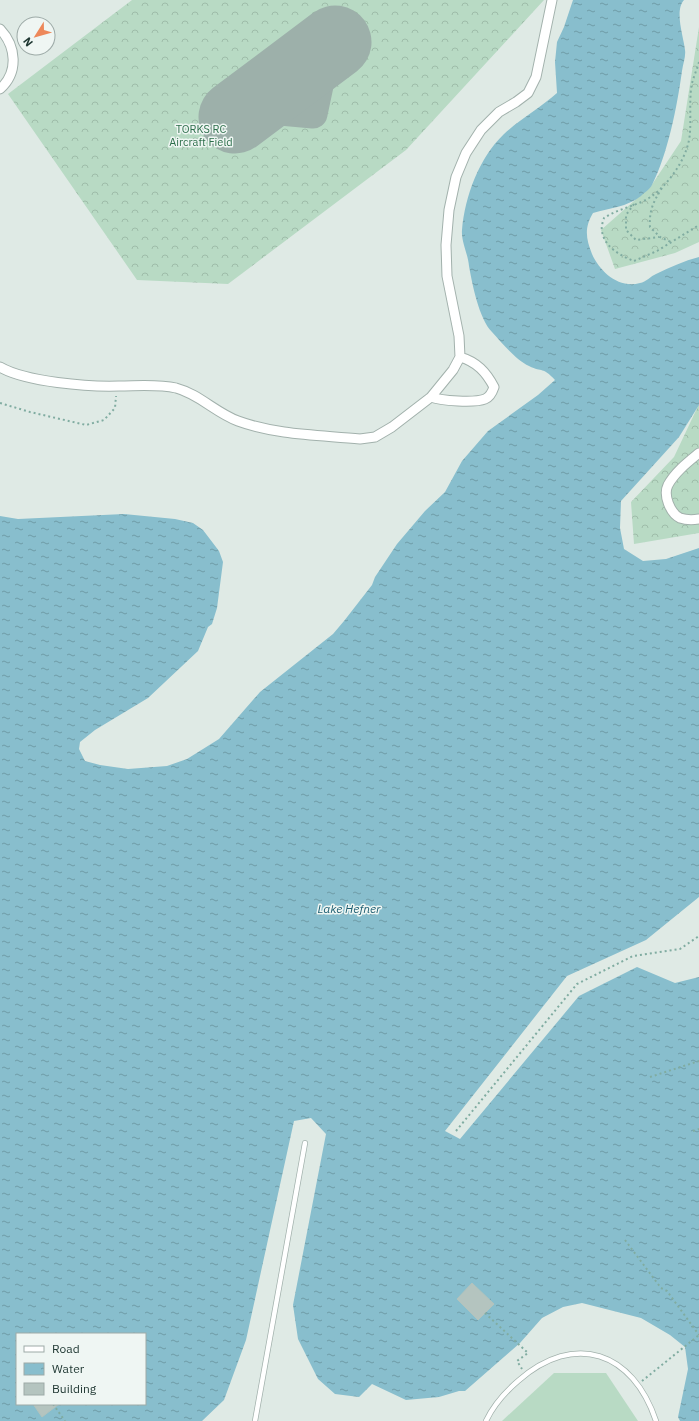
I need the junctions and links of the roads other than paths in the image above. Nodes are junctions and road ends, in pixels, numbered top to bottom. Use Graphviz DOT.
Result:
graph roads {
  1 [pos="552,0"];
  2 [pos="0,29"];
  3 [pos="0,89"];
  4 [pos="460,357"];
  5 [pos="0,368"];
  6 [pos="431,397"];
  7 [pos="699,453"];
  8 [pos="699,520"];
  9 [pos="305,1143"];
  10 [pos="255,1421"];
  11 [pos="486,1421"];
  12 [pos="656,1421"];
  1 -- 4 [label="street"];
  2 -- 3 [label="street"];
  4 -- 6 [label="street"];
  4 -- 6 [label="street"];
  5 -- 6 [label="street"];
  7 -- 8 [label="street"];
  9 -- 10 [label="lane"];
  11 -- 12 [label="lane"];
}
